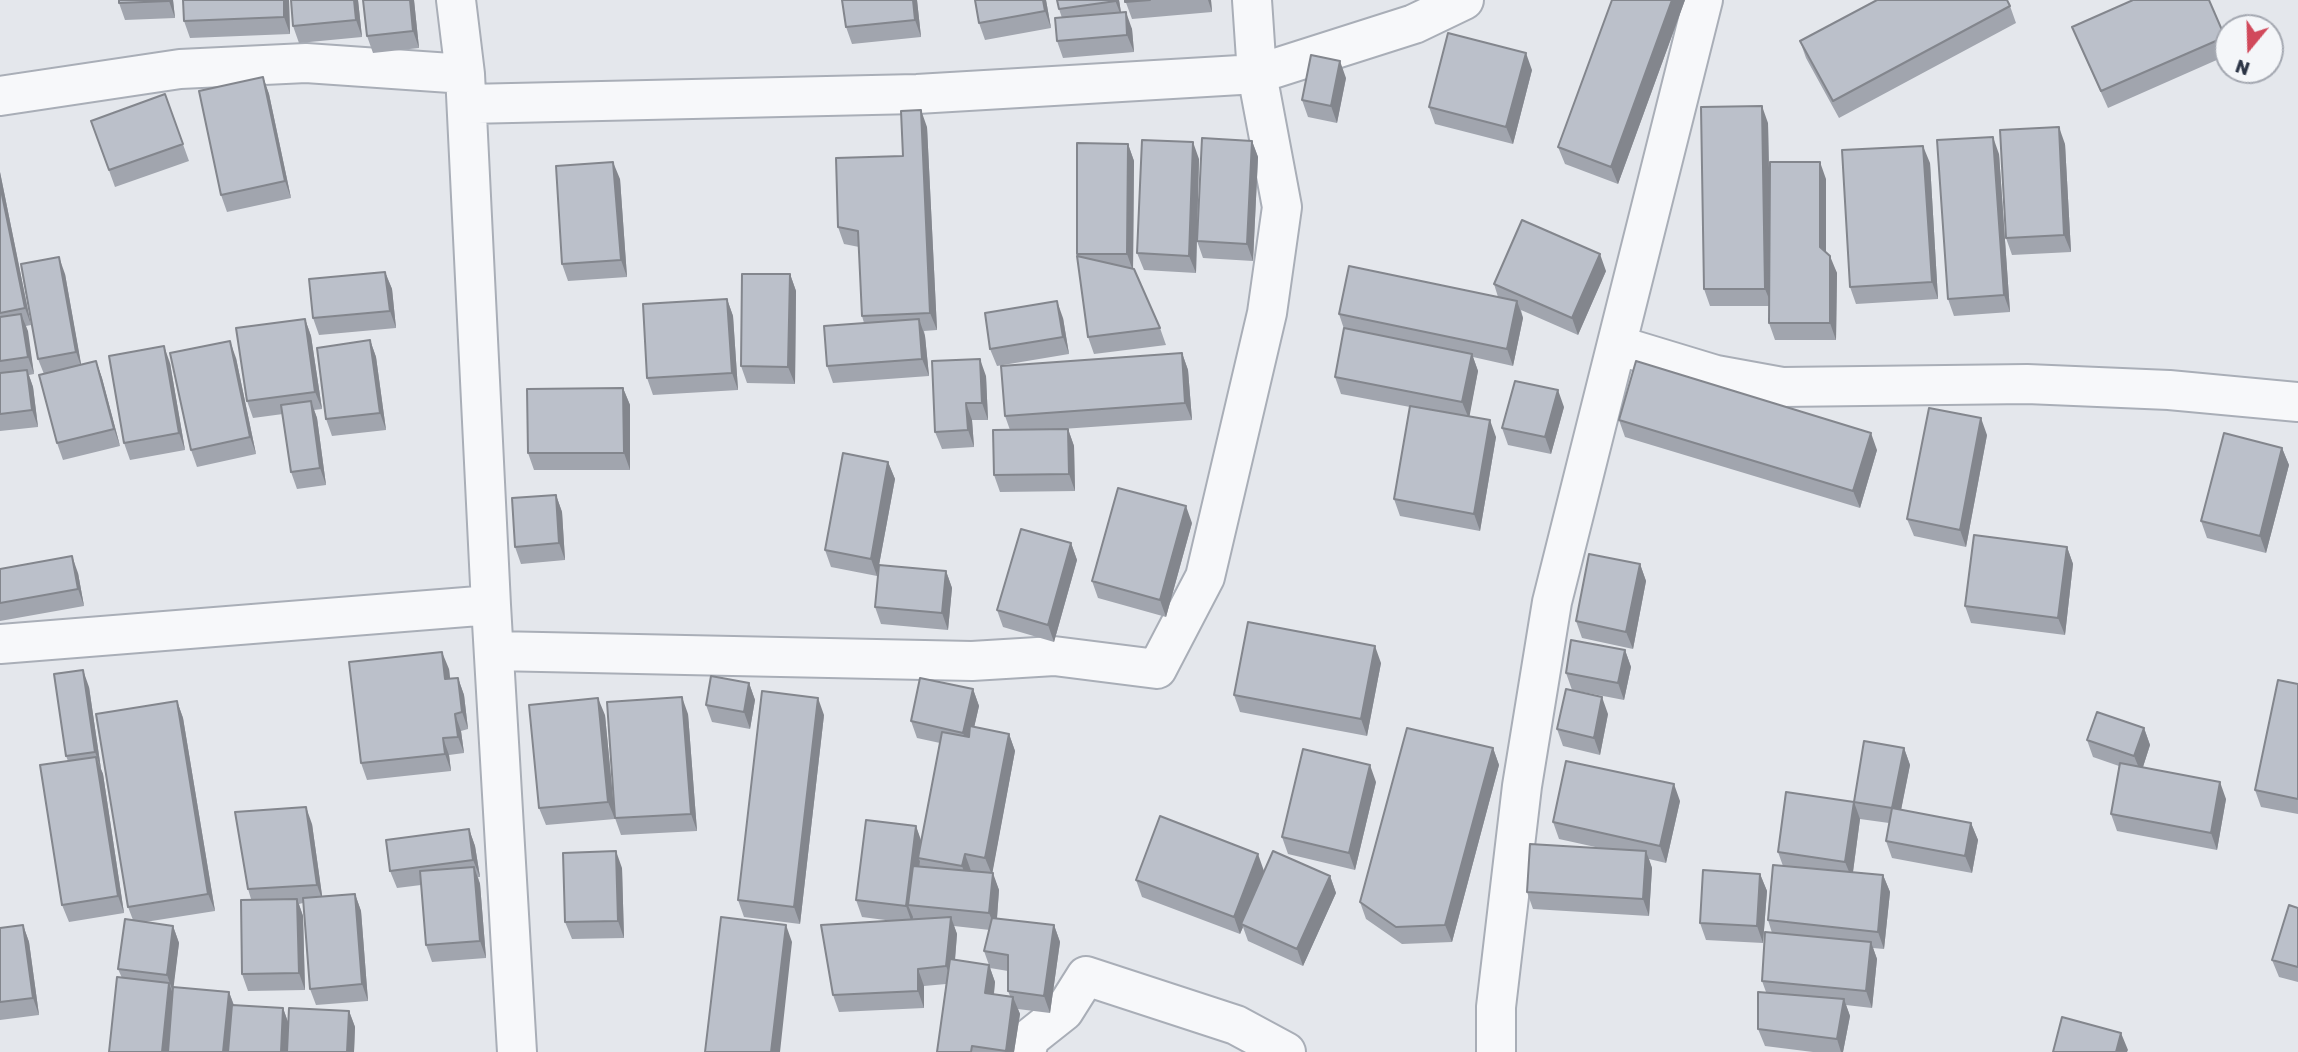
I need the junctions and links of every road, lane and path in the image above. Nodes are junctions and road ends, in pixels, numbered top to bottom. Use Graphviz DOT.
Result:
graph roads {
  1 [pos="456,0"];
  2 [pos="1252,0"];
  3 [pos="1464,0"];
  4 [pos="1703,0"];
  5 [pos="1257,74"];
  6 [pos="466,89"];
  7 [pos="0,96"];
  8 [pos="1616,345"];
  9 [pos="2298,402"];
  10 [pos="491,605"];
  11 [pos="0,645"];
  12 [pos="494,651"];
  13 [pos="517,1052"];
  14 [pos="1026,1052"];
  15 [pos="1286,1052"];
  16 [pos="1496,1052"];
  1 -- 6 [label="street"];
  2 -- 5 [label="street"];
  3 -- 5 [label="street"];
  4 -- 8 [label="street"];
  5 -- 6 [label="street"];
  5 -- 12 [label="street"];
  6 -- 7 [label="street"];
  6 -- 10 [label="street"];
  8 -- 9 [label="street"];
  8 -- 16 [label="street"];
  10 -- 11 [label="street"];
  10 -- 12 [label="street"];
  12 -- 13 [label="street"];
  14 -- 15 [label="street"];
}
